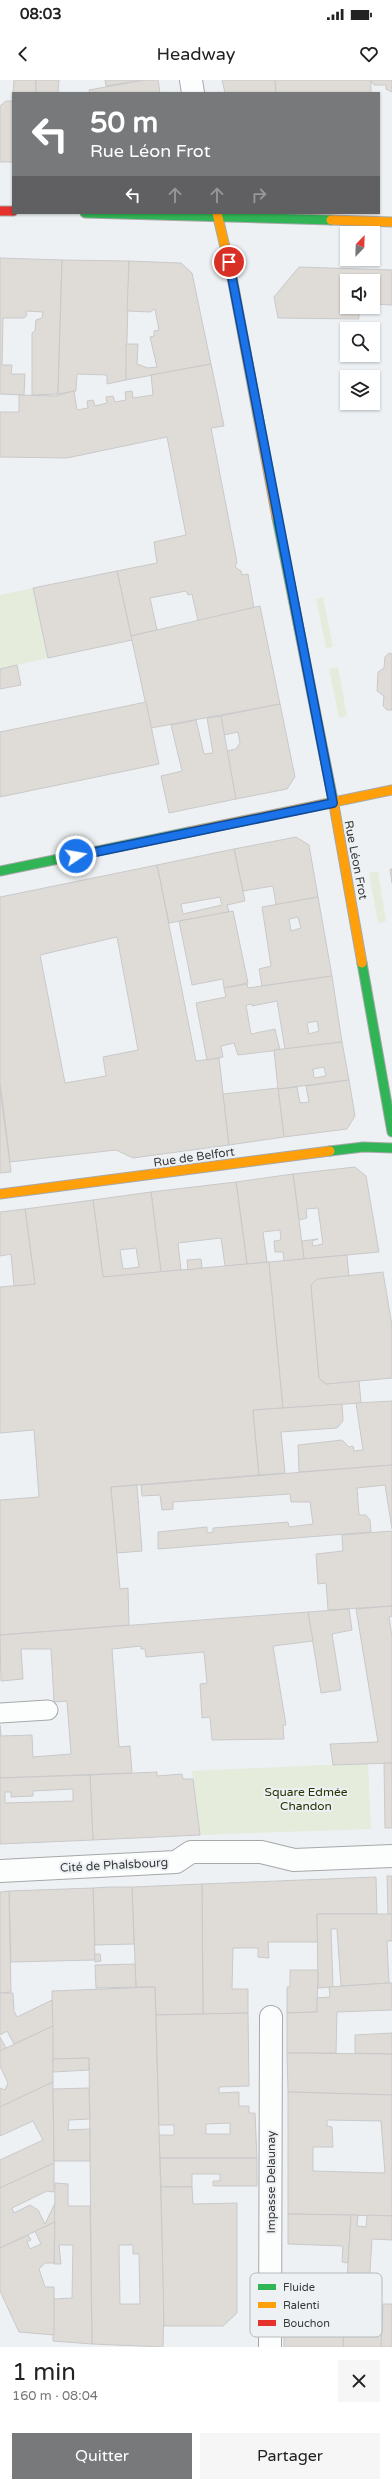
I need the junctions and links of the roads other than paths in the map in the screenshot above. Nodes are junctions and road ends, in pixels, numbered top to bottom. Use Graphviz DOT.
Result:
graph roads {
  1 [pos="191,80"];
  2 [pos="194,92"];
  3 [pos="0,211"];
  4 [pos="12,211"];
  5 [pos="151,214"];
  6 [pos="217,215"];
  7 [pos="392,222"];
  8 [pos="392,790"];
  9 [pos="333,803"];
  10 [pos="0,871"];
  11 [pos="392,1132"];
  12 [pos="392,1148"];
  13 [pos="0,1194"];
  14 [pos="48,1710"];
  15 [pos="0,1713"];
  16 [pos="392,1856"];
  17 [pos="0,1871"];
  18 [pos="271,2017"];
  19 [pos="270,2273"];
  20 [pos="270,2337"];
  21 [pos="270,2347"];
  1 -- 2 [label="street"];
  3 -- 4 [label="street"];
  5 -- 6 [label="street"];
  6 -- 7 [label="street"];
  6 -- 9 [label="street, Rue Léon Frot"];
  8 -- 9 [label="street"];
  9 -- 10 [label="street"];
  9 -- 11 [label="street, Rue Léon Frot"];
  12 -- 13 [label="street, Rue de Belfort"];
  14 -- 15 [label="lane"];
  16 -- 17 [label="street, Cité de Phalsbourg"];
  18 -- 19 [label="street, Impasse Delaunay"];
  20 -- 21 [label="street, Impasse Delaunay"];
}
